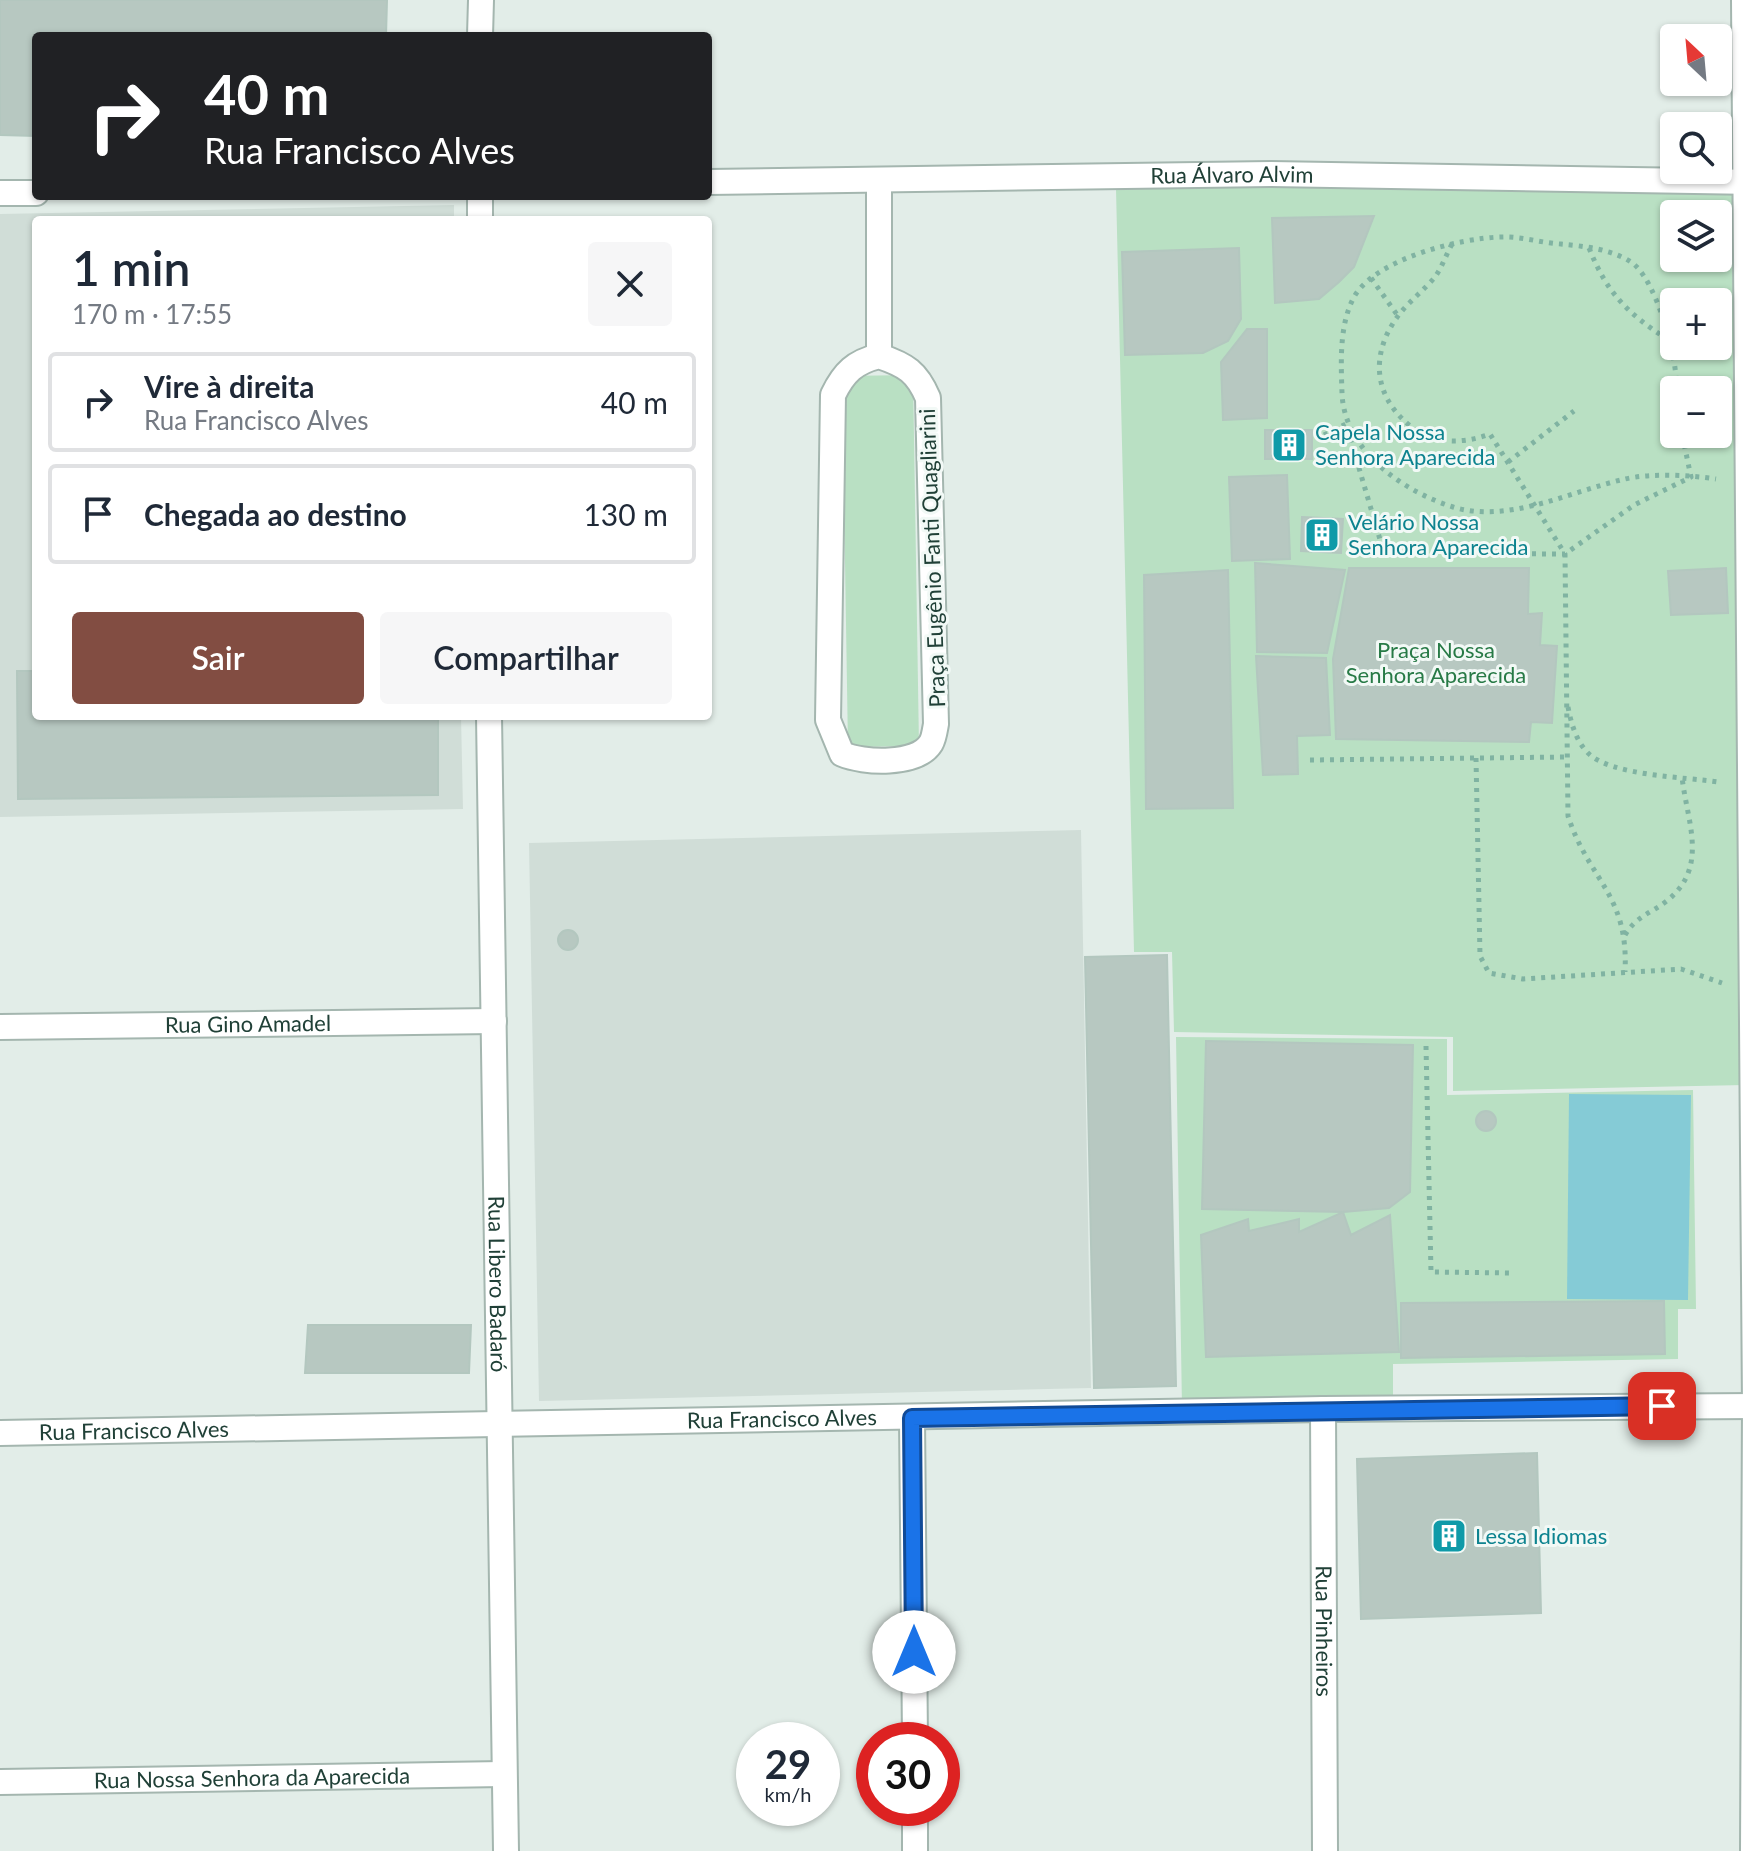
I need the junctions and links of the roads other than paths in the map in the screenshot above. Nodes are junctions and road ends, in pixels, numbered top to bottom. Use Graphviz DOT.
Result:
graph roads {
  1 [pos="481,0"];
  2 [pos="1744,0"];
  3 [pos="480,32"];
  4 [pos="712,182"];
  5 [pos="879,182"];
  6 [pos="1750,182"];
  7 [pos="0,193"];
  8 [pos="32,193"];
  9 [pos="879,356"];
  10 [pos="489,720"];
  11 [pos="494,1021"];
  12 [pos="0,1027"];
  13 [pos="1756,1406"];
  14 [pos="1323,1409"];
  15 [pos="912,1418"];
  16 [pos="499,1426"];
  17 [pos="0,1433"];
  18 [pos="915,1722"];
  19 [pos="503,1774"];
  20 [pos="0,1782"];
  21 [pos="915,1826"];
  22 [pos="506,1851"];
  23 [pos="915,1851"];
  24 [pos="1325,1851"];
  25 [pos="1753,1851"];
  1 -- 3 [label="street"];
  2 -- 6 [label="street"];
  4 -- 5 [label="street, Rua Álvaro Alvim"];
  5 -- 6 [label="street, Rua Álvaro Alvim"];
  5 -- 9 [label="street"];
  6 -- 13 [label="street"];
  7 -- 8 [label="street"];
  9 -- 9 [label="street, Praça Eugênio Fanti Quagliarini"];
  10 -- 11 [label="street, Rua Libero Badaró"];
  11 -- 12 [label="street, Rua Gino Amadel"];
  11 -- 16 [label="street, Rua Libero Badaró"];
  13 -- 14 [label="street, Rua Francisco Alves"];
  13 -- 25 [label="street"];
  14 -- 15 [label="street, Rua Francisco Alves"];
  14 -- 24 [label="street, Rua Pinheiros"];
  15 -- 16 [label="street, Rua Francisco Alves"];
  15 -- 18 [label="street"];
  16 -- 17 [label="street, Rua Francisco Alves"];
  16 -- 19 [label="street, Rua Libero Badaró"];
  19 -- 20 [label="street, Rua Nossa Senhora da Aparecida"];
  19 -- 22 [label="street, Rua Libero Badaró"];
  21 -- 23 [label="street"];
}
